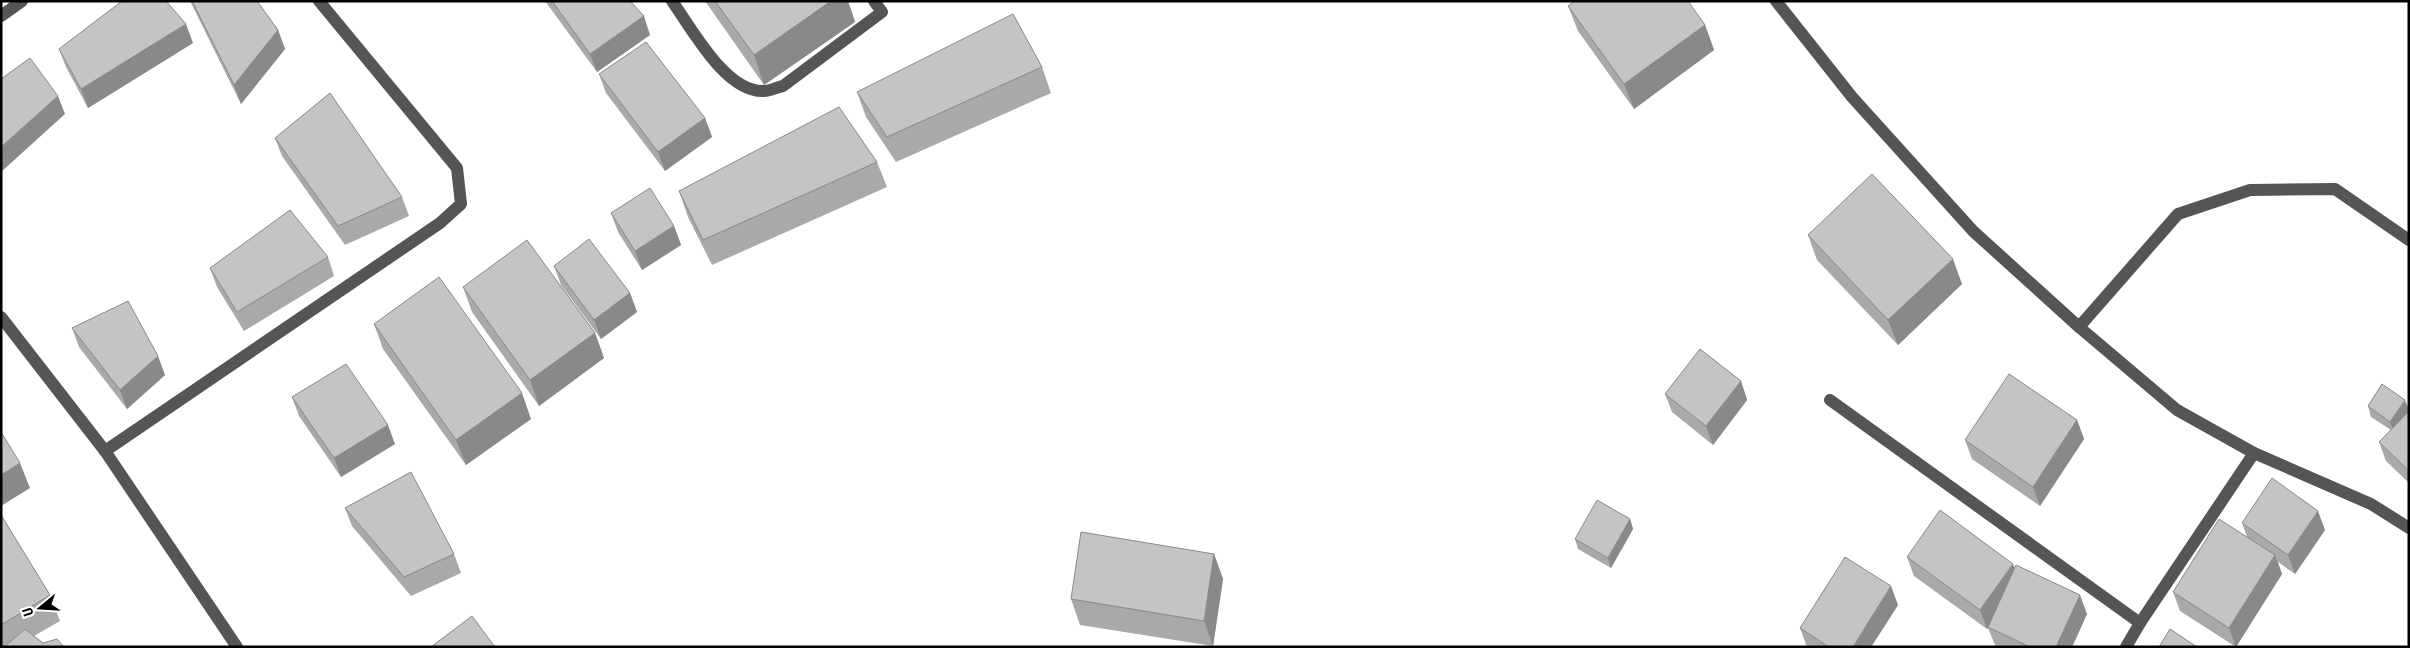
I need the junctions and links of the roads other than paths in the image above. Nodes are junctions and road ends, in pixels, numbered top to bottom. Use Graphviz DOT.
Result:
graph roads {
  1 [pos="22,1"];
  2 [pos="319,1"];
  3 [pos="672,1"];
  4 [pos="874,1"];
  5 [pos="1776,1"];
  6 [pos="1,16"];
  7 [pos="2409,240"];
  8 [pos="1,317"];
  9 [pos="2079,327"];
  10 [pos="1830,400"];
  11 [pos="105,451"];
  12 [pos="2254,453"];
  13 [pos="2409,528"];
  14 [pos="2140,623"];
  15 [pos="237,647"];
  16 [pos="2126,647"];
  1 -- 6 [label="street"];
  2 -- 11 [label="street"];
  3 -- 4 [label="street"];
  5 -- 9 [label="street"];
  7 -- 9 [label="street"];
  8 -- 11 [label="street"];
  9 -- 12 [label="street"];
  10 -- 14 [label="street"];
  11 -- 15 [label="street"];
  12 -- 13 [label="street"];
  12 -- 14 [label="street"];
  14 -- 16 [label="street"];
}
